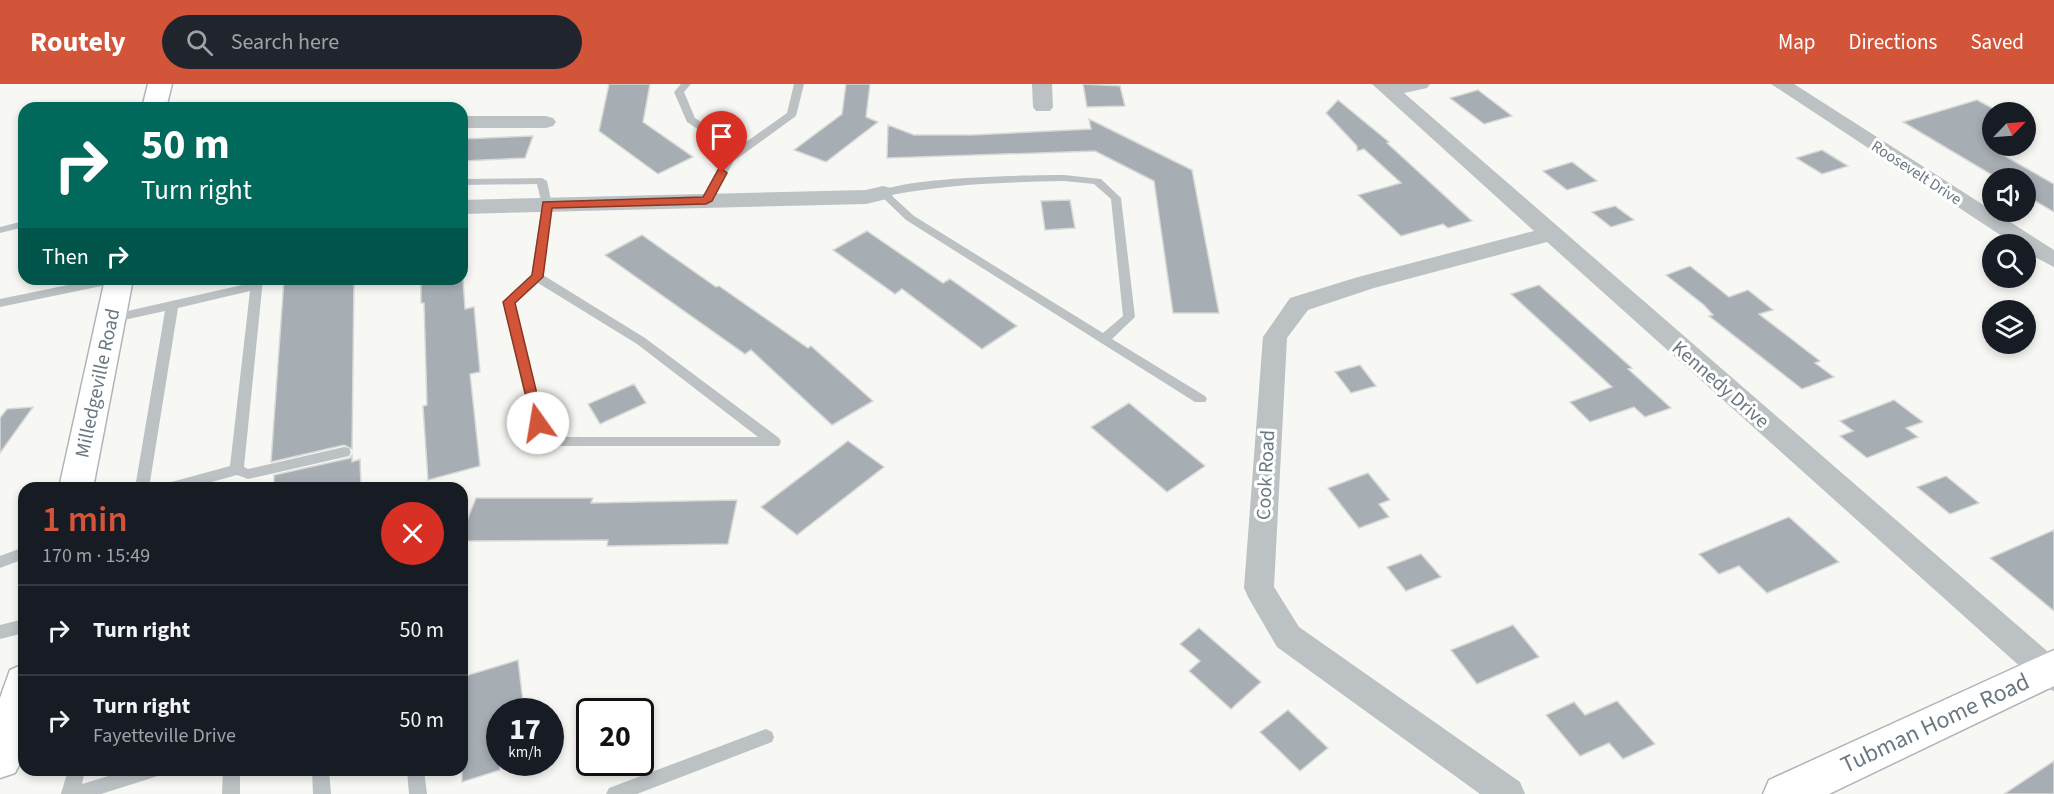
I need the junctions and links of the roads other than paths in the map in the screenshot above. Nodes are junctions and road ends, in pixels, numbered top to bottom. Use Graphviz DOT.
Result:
graph roads {
  1 [pos="160,84"];
  2 [pos="686,84"];
  3 [pos="799,84"];
  4 [pos="1042,84"];
  5 [pos="1420,84"];
  6 [pos="1780,84"];
  7 [pos="1386,87"];
  8 [pos="156,102"];
  9 [pos="1043,107"];
  10 [pos="468,122"];
  11 [pos="546,122"];
  12 [pos="739,152"];
  13 [pos="468,182"];
  14 [pos="883,194"];
  15 [pos="706,201"];
  16 [pos="547,205"];
  17 [pos="468,207"];
  18 [pos="18,226"];
  19 [pos="0,230"];
  20 [pos="1551,234"];
  21 [pos="2054,260"];
  22 [pos="537,277"];
  23 [pos="88,285"];
  24 [pos="117,285"];
  25 [pos="249,285"];
  26 [pos="257,285"];
  27 [pos="0,303"];
  28 [pos="172,305"];
  29 [pos="110,319"];
  30 [pos="1104,339"];
  31 [pos="1200,399"];
  32 [pos="344,452"];
  33 [pos="237,470"];
  34 [pos="77,482"];
  35 [pos="143,482"];
  36 [pos="191,482"];
  37 [pos="18,555"];
  38 [pos="0,562"];
  39 [pos="18,628"];
  40 [pos="0,632"];
  41 [pos="2052,671"];
  42 [pos="18,713"];
  43 [pos="766,737"];
  44 [pos="11,749"];
  45 [pos="75,776"];
  46 [pos="133,776"];
  47 [pos="232,776"];
  48 [pos="321,776"];
  49 [pos="416,776"];
  50 [pos="70,794"];
  51 [pos="75,794"];
  52 [pos="231,794"];
  53 [pos="322,794"];
  54 [pos="418,794"];
  55 [pos="615,794"];
  56 [pos="1508,794"];
  57 [pos="1784,794"];
  1 -- 8 [label="street"];
  2 -- 12 [label="lane"];
  3 -- 12 [label="lane"];
  4 -- 9 [label="street"];
  5 -- 7 [label="street"];
  6 -- 21 [label="street, Roosevelt Drive"];
  7 -- 20 [label="street, Kennedy Drive"];
  10 -- 11 [label="street"];
  12 -- 15 [label="lane"];
  13 -- 16 [label="lane"];
  14 -- 15 [label="street"];
  14 -- 30 [label="lane"];
  14 -- 30 [label="lane"];
  15 -- 16 [label="street"];
  16 -- 17 [label="street"];
  16 -- 22 [label="lane"];
  18 -- 19 [label="lane"];
  20 -- 41 [label="street, Kennedy Drive"];
  20 -- 56 [label="street, Cook Road"];
  22 -- 22 [label="lane"];
  23 -- 27 [label="lane"];
  24 -- 29 [label="street, Milledgeville Road"];
  25 -- 28 [label="lane"];
  26 -- 33 [label="lane"];
  28 -- 29 [label="lane"];
  28 -- 35 [label="lane"];
  29 -- 34 [label="street, Milledgeville Road"];
  30 -- 31 [label="lane"];
  32 -- 33 [label="lane"];
  33 -- 36 [label="lane"];
  37 -- 38 [label="lane"];
  39 -- 40 [label="lane"];
  41 -- 57 [label="street, Tubman Home Road"];
  42 -- 44 [label="street"];
  43 -- 55 [label="lane"];
  45 -- 50 [label="lane"];
  46 -- 51 [label="lane"];
  47 -- 52 [label="lane"];
  48 -- 53 [label="lane"];
  49 -- 54 [label="lane"];
}
